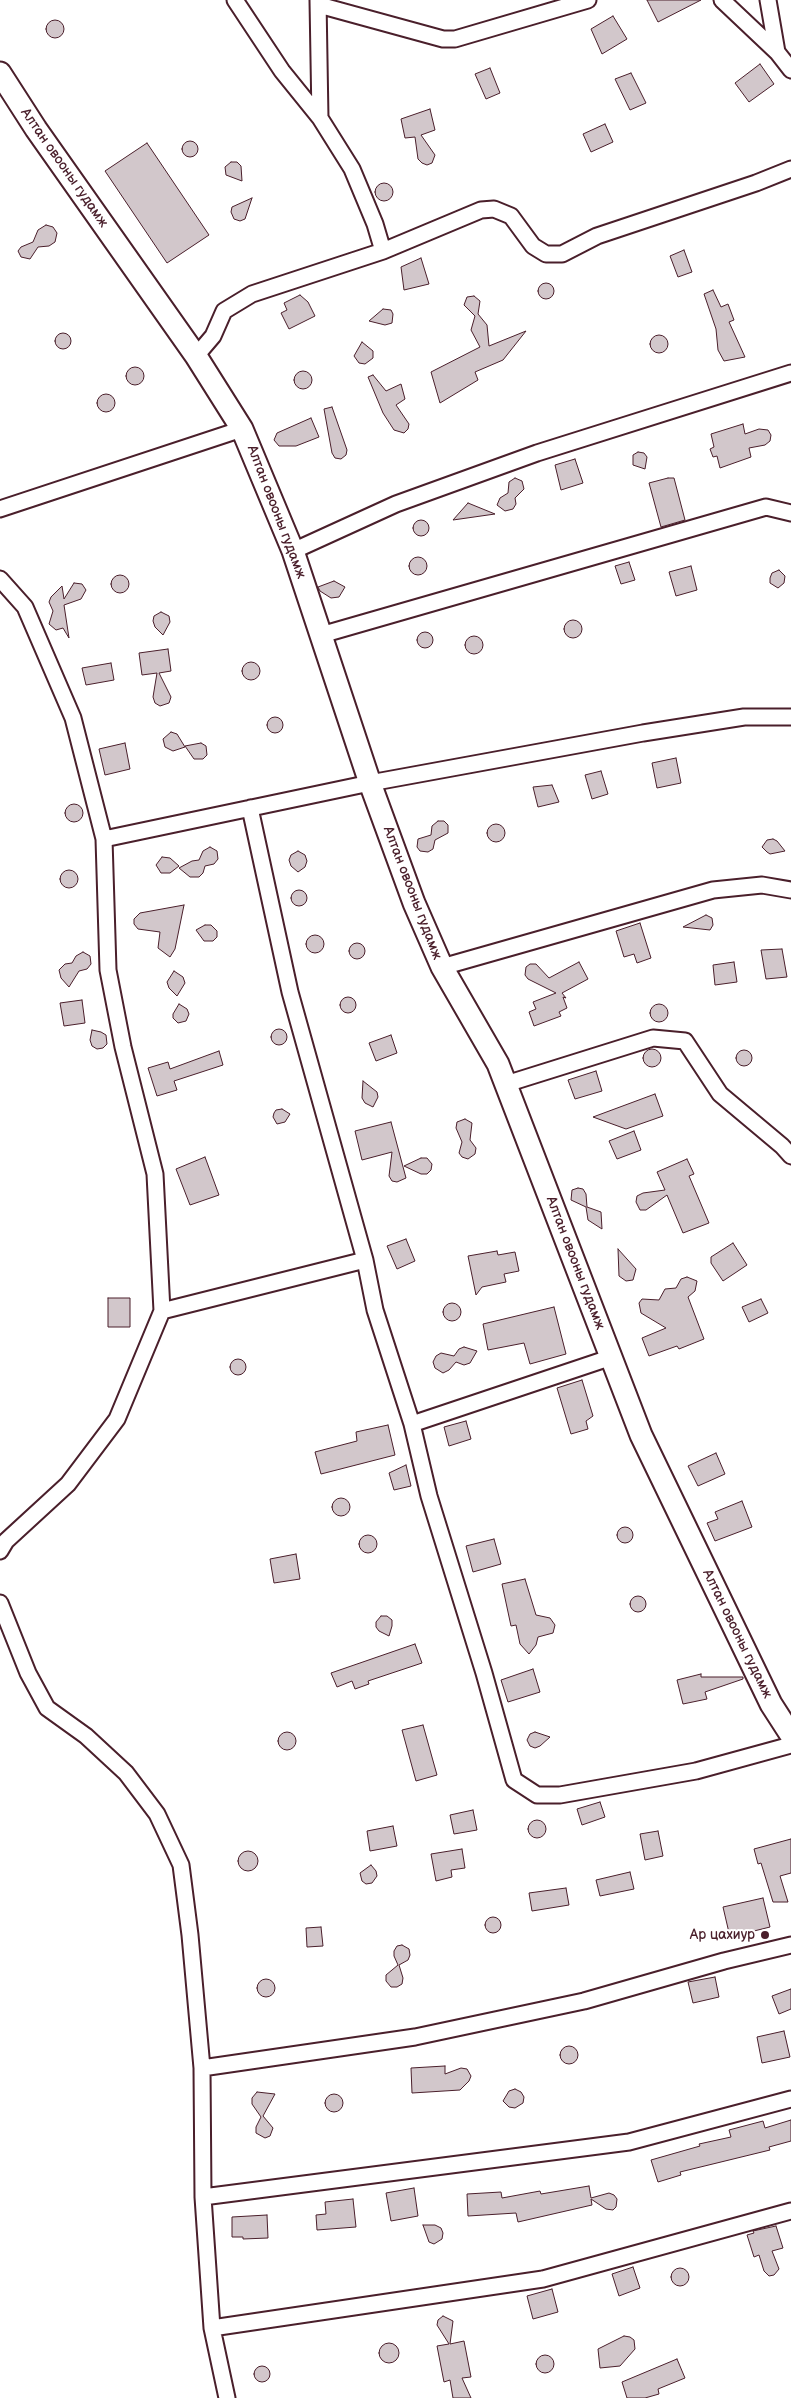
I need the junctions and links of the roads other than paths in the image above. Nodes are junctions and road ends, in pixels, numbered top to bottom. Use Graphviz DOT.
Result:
graph roads {
  1 [pos="235,0"];
  2 [pos="588,0"];
  3 [pos="722,0"];
  4 [pos="768,0"];
  5 [pos="318,2"];
  6 [pos="777,52"];
  7 [pos="791,70"];
  8 [pos="0,73"];
  9 [pos="320,118"];
  10 [pos="791,169"];
  11 [pos="382,251"];
  12 [pos="196,356"];
  13 [pos="791,373"];
  14 [pos="242,428"];
  15 [pos="0,509"];
  16 [pos="791,513"];
  17 [pos="293,551"];
  18 [pos="0,579"];
  19 [pos="321,635"];
  20 [pos="791,717"];
  21 [pos="370,783"];
  22 [pos="250,808"];
  23 [pos="104,838"];
  24 [pos="791,890"];
  25 [pos="442,967"];
  26 [pos="506,1084"];
  27 [pos="791,1156"];
  28 [pos="365,1260"];
  29 [pos="162,1311"];
  30 [pos="612,1357"];
  31 [pos="412,1424"];
  32 [pos="0,1551"];
  33 [pos="0,1603"];
  34 [pos="791,1735"];
  35 [pos="791,1745"];
  36 [pos="791,1945"];
  37 [pos="202,2068"];
  38 [pos="791,2100"];
  39 [pos="203,2197"];
  40 [pos="791,2210"];
  41 [pos="212,2328"];
  42 [pos="227,2398"];
  1 -- 9 [label="street"];
  2 -- 5 [label="street"];
  3 -- 6 [label="street"];
  4 -- 6 [label="street"];
  5 -- 9 [label="street"];
  6 -- 7 [label="street"];
  8 -- 12 [label="main road, Алтан овооны гудамж"];
  9 -- 11 [label="street"];
  10 -- 11 [label="street"];
  11 -- 12 [label="street"];
  12 -- 14 [label="main road, Алтан овооны гудамж"];
  13 -- 17 [label="street"];
  14 -- 15 [label="street"];
  14 -- 17 [label="main road, Алтан овооны гудамж"];
  16 -- 19 [label="street"];
  17 -- 19 [label="main road, Алтан овооны гудамж"];
  18 -- 23 [label="street"];
  19 -- 21 [label="main road, Алтан овооны гудамж"];
  20 -- 21 [label="street"];
  21 -- 22 [label="street"];
  21 -- 25 [label="main road, Алтан овооны гудамж"];
  22 -- 23 [label="street"];
  22 -- 28 [label="street"];
  23 -- 29 [label="street"];
  24 -- 25 [label="street"];
  25 -- 26 [label="main road, Алтан овооны гудамж"];
  26 -- 27 [label="street"];
  26 -- 30 [label="main road, Алтан овооны гудамж"];
  28 -- 29 [label="street"];
  28 -- 31 [label="street"];
  29 -- 32 [label="street"];
  30 -- 31 [label="street"];
  30 -- 34 [label="main road, Алтан овооны гудамж"];
  31 -- 35 [label="street"];
  33 -- 37 [label="street"];
  36 -- 37 [label="street"];
  37 -- 39 [label="street"];
  38 -- 39 [label="street"];
  39 -- 41 [label="street"];
  40 -- 41 [label="street"];
  41 -- 42 [label="street"];
}
